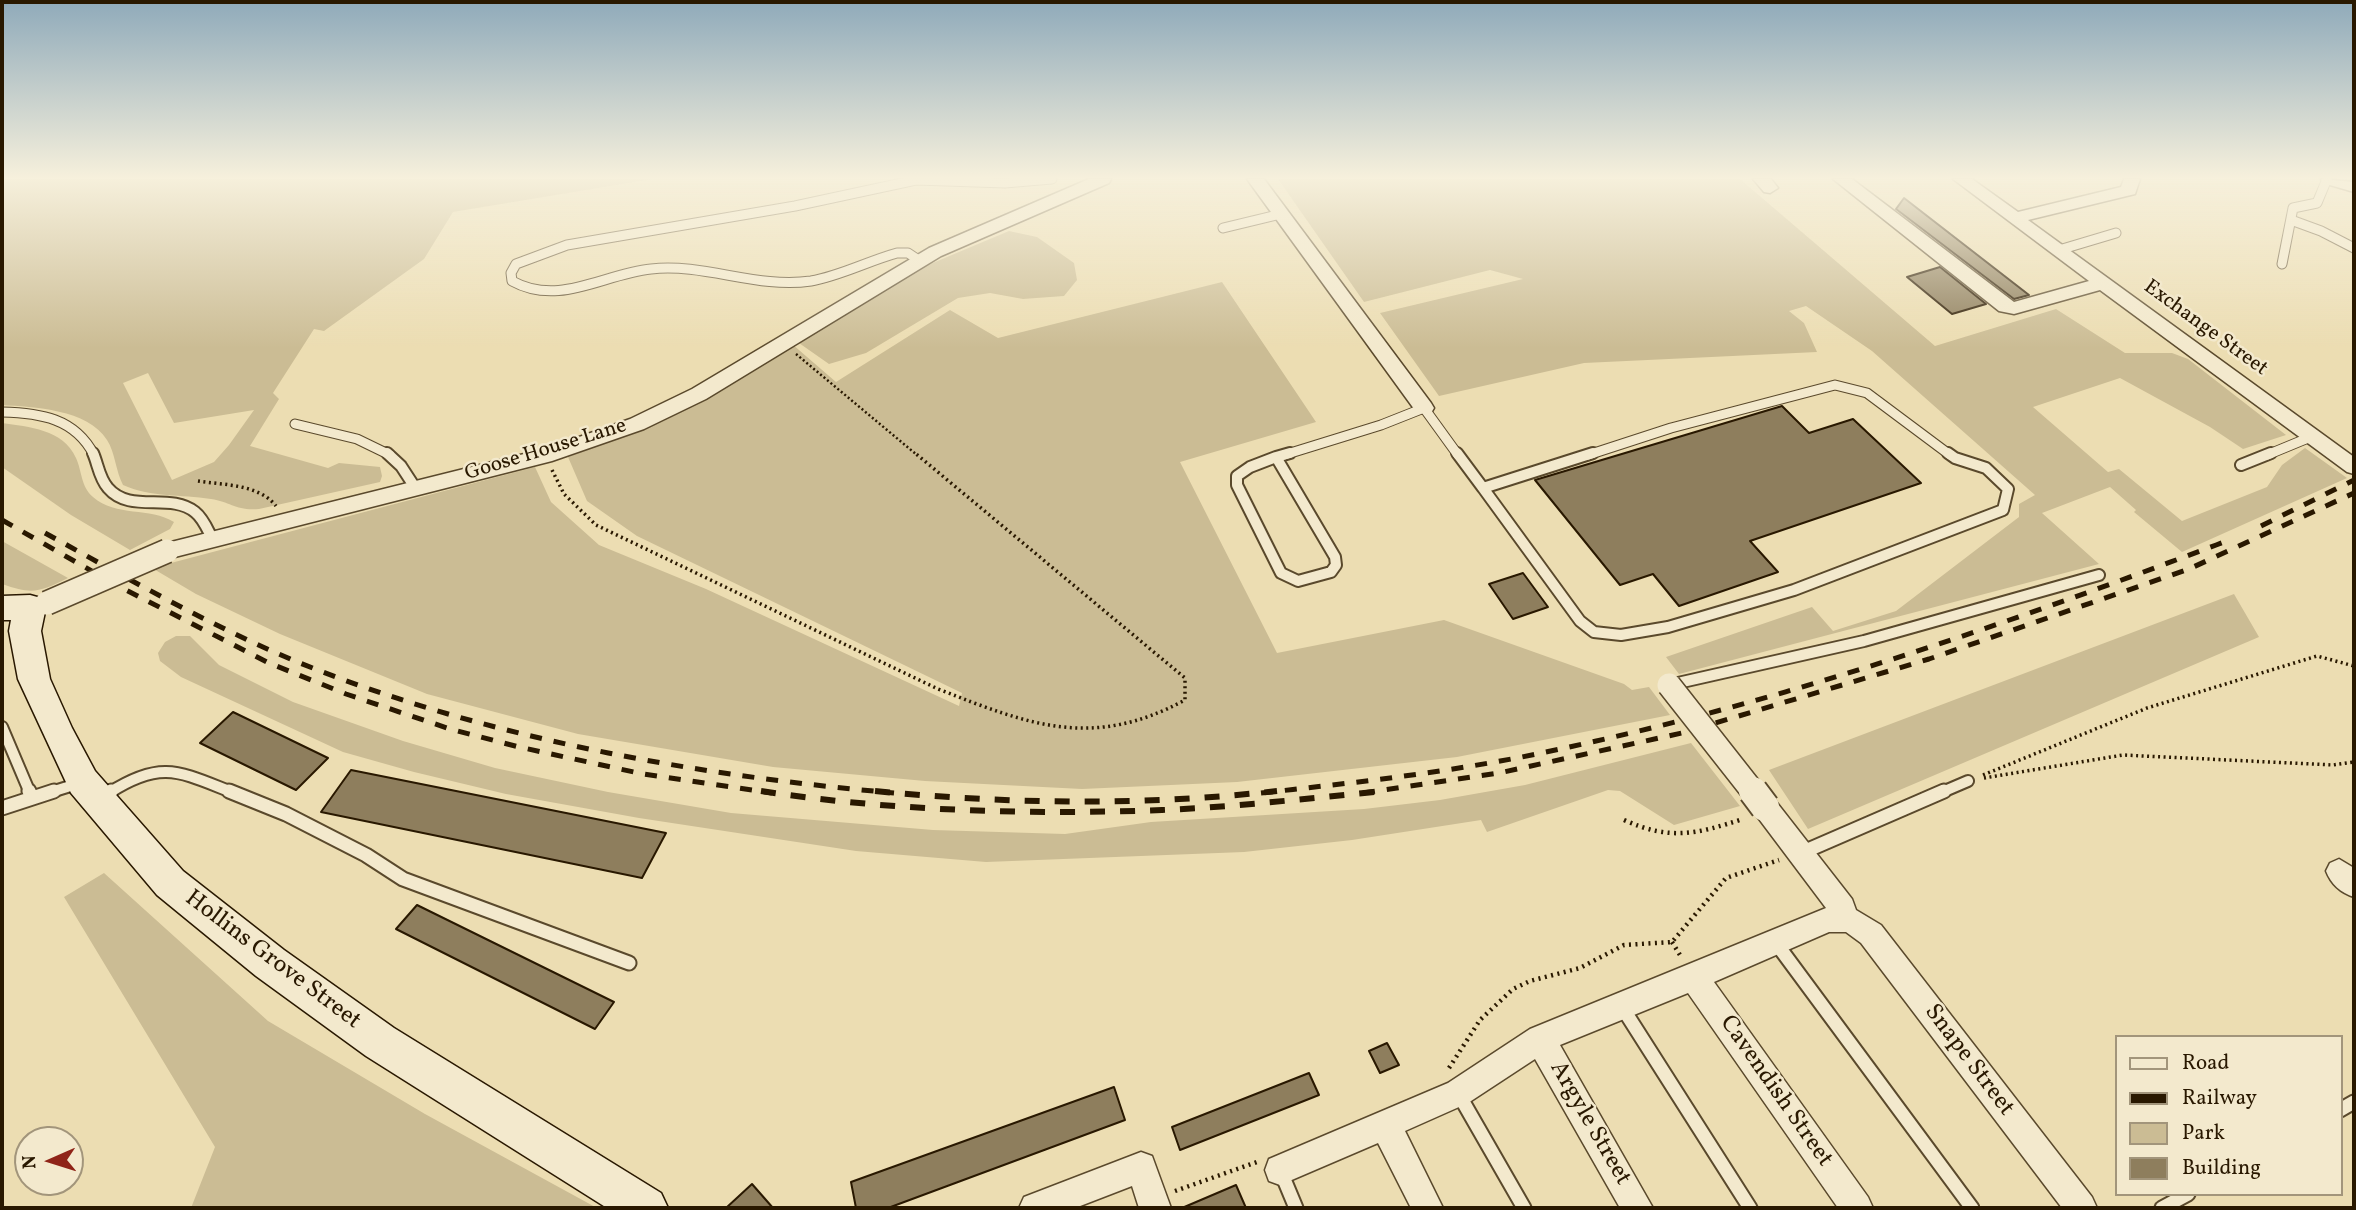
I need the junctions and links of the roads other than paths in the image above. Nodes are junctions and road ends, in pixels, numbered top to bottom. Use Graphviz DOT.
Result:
graph roads {
  1 [pos="623,235"];
  2 [pos="976,235"];
  3 [pos="1297,235"];
  4 [pos="1914,235"];
  5 [pos="2039,235"];
  6 [pos="2108,235"];
  7 [pos="2288,235"];
  8 [pos="2330,235"];
  9 [pos="2354,248"];
  10 [pos="2059,250"];
  11 [pos="920,261"];
  12 [pos="2282,264"];
  13 [pos="2103,283"];
  14 [pos="1424,408"];
  15 [pos="2,412"];
  16 [pos="295,424"];
  17 [pos="2313,436"];
  18 [pos="1276,457"];
  19 [pos="2241,465"];
  20 [pos="2354,467"];
  21 [pos="1483,488"];
  22 [pos="415,489"];
  23 [pos="213,540"];
  24 [pos="167,551"];
  25 [pos="2099,575"];
  26 [pos="26,606"];
  27 [pos="1669,685"];
  28 [pos="2,727"];
  29 [pos="1968,781"];
  30 [pos="91,791"];
  31 [pos="32,798"];
  32 [pos="2,808"];
  33 [pos="1801,853"];
  34 [pos="1847,919"];
  35 [pos="1774,940"];
  36 [pos="629,963"];
  37 [pos="1694,977"];
  38 [pos="1621,1004"];
  39 [pos="1540,1039"];
  40 [pos="1458,1093"];
  41 [pos="1386,1126"];
  42 [pos="1280,1170"];
  43 [pos="2184,1196"];
  44 [pos="1153,1204"];
  45 [pos="646,1208"];
  46 [pos="1035,1208"];
  47 [pos="1296,1208"];
  48 [pos="1427,1208"];
  49 [pos="1524,1208"];
  50 [pos="1637,1208"];
  51 [pos="1751,1208"];
  52 [pos="1857,1208"];
  53 [pos="1972,1208"];
  54 [pos="2081,1208"];
  55 [pos="2162,1208"];
  1 -- 11 [label="lane"];
  2 -- 11 [label="street, Goose House Lane"];
  3 -- 14 [label="street"];
  4 -- 13 [label="street"];
  5 -- 10 [label="street, Exchange Street"];
  6 -- 10 [label="lane"];
  7 -- 12 [label="lane"];
  8 -- 9 [label="lane"];
  10 -- 13 [label="street, Exchange Street"];
  11 -- 22 [label="street, Goose House Lane"];
  13 -- 17 [label="street, Exchange Street"];
  14 -- 18 [label="lane"];
  14 -- 21 [label="lane"];
  15 -- 23 [label="lane"];
  16 -- 22 [label="lane"];
  17 -- 19 [label="lane"];
  17 -- 20 [label="street, Exchange Street"];
  18 -- 18 [label="lane"];
  21 -- 21 [label="lane"];
  22 -- 23 [label="street, Goose House Lane"];
  23 -- 24 [label="street, Goose House Lane"];
  24 -- 26 [label="street, Goose House Lane, bridge"];
  25 -- 27 [label="lane"];
  26 -- 30 [label="street, Hollins Grove Street"];
  27 -- 33 [label="street, Snape Street, bridge"];
  28 -- 31 [label="lane"];
  29 -- 33 [label="lane"];
  30 -- 31 [label="lane"];
  30 -- 36 [label="lane"];
  30 -- 45 [label="street, Hollins Grove Street"];
  31 -- 32 [label="lane"];
  33 -- 34 [label="street, Snape Street"];
  34 -- 35 [label="street"];
  34 -- 54 [label="street, Snape Street"];
  35 -- 37 [label="street"];
  35 -- 53 [label="lane"];
  37 -- 38 [label="street"];
  37 -- 52 [label="street, Cavendish Street"];
  38 -- 39 [label="street"];
  38 -- 51 [label="lane"];
  39 -- 40 [label="street"];
  39 -- 50 [label="street, Argyle Street"];
  40 -- 41 [label="street"];
  40 -- 49 [label="lane"];
  41 -- 42 [label="street"];
  41 -- 48 [label="street"];
  42 -- 47 [label="lane"];
  43 -- 55 [label="lane"];
  44 -- 46 [label="street"];
}
